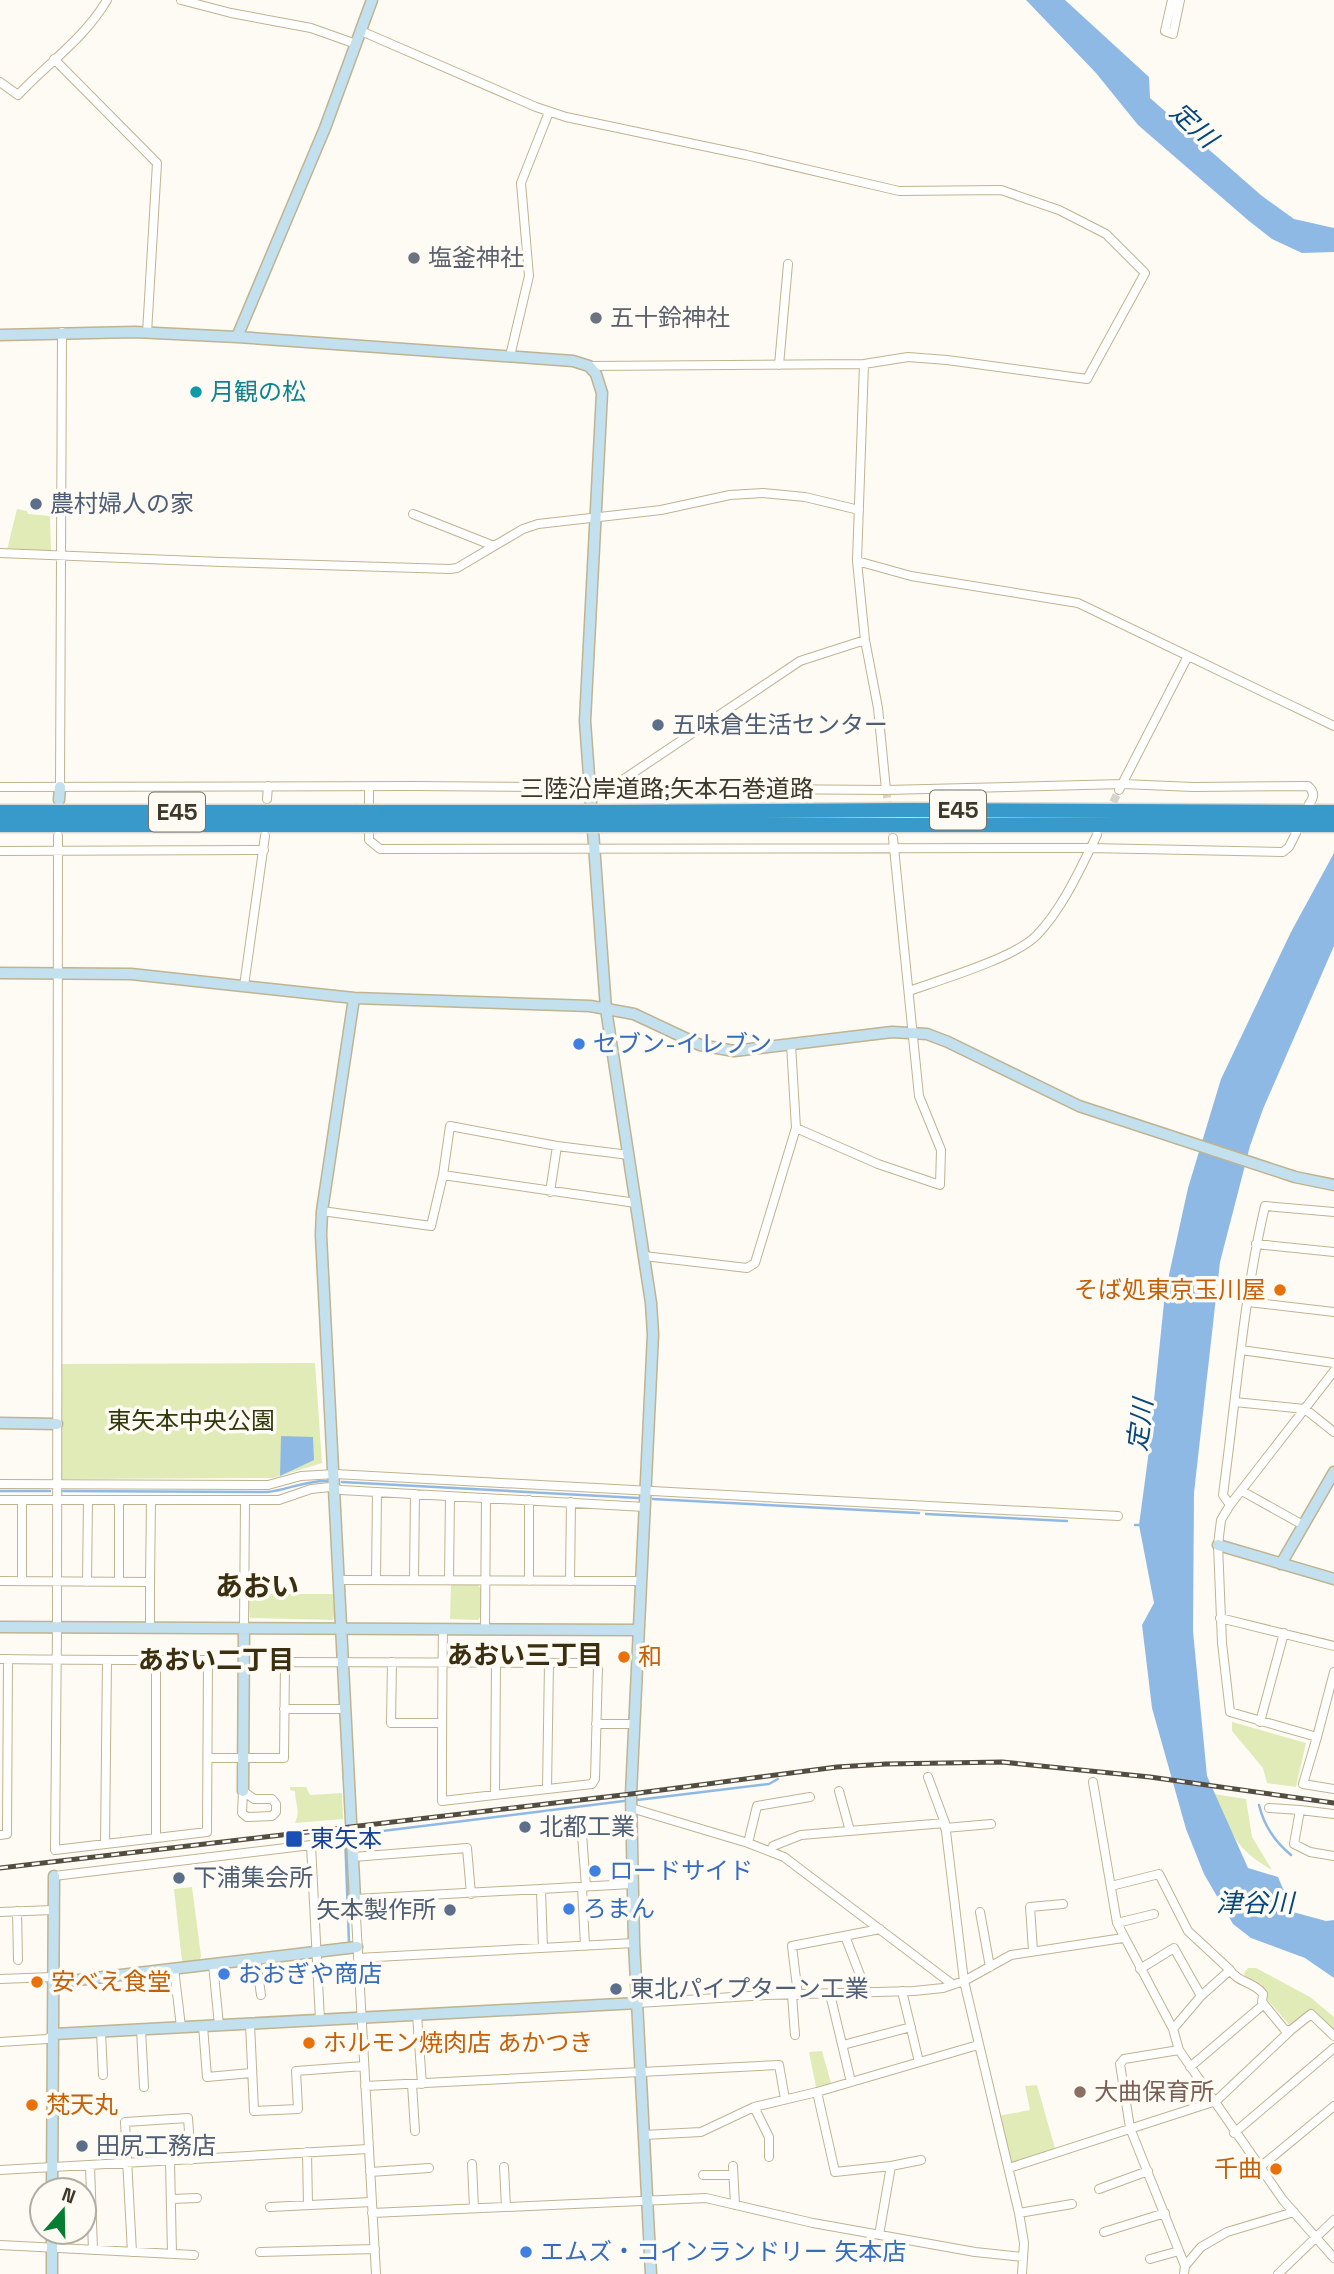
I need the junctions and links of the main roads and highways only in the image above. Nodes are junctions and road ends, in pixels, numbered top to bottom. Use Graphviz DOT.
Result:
graph roads {
  1 [pos="0,812"];
  2 [pos="1334,812"];
  3 [pos="355,819"];
  4 [pos="1305,819"];
  5 [pos="0,825"];
  6 [pos="1334,825"];
  1 -- 3 [label="highway, 三陸沿岸道路;矢本石巻道路 / E45"];
  2 -- 4 [label="highway, 三陸沿岸道路;矢本石巻道路 / E45"];
  3 -- 4 [label="highway, 三陸沿岸道路;矢本石巻道路 / E45, bridge"];
  3 -- 5 [label="highway, 三陸沿岸道路;矢本石巻道路 / E45"];
  4 -- 6 [label="highway, 三陸沿岸道路;矢本石巻道路 / E45"];
}
